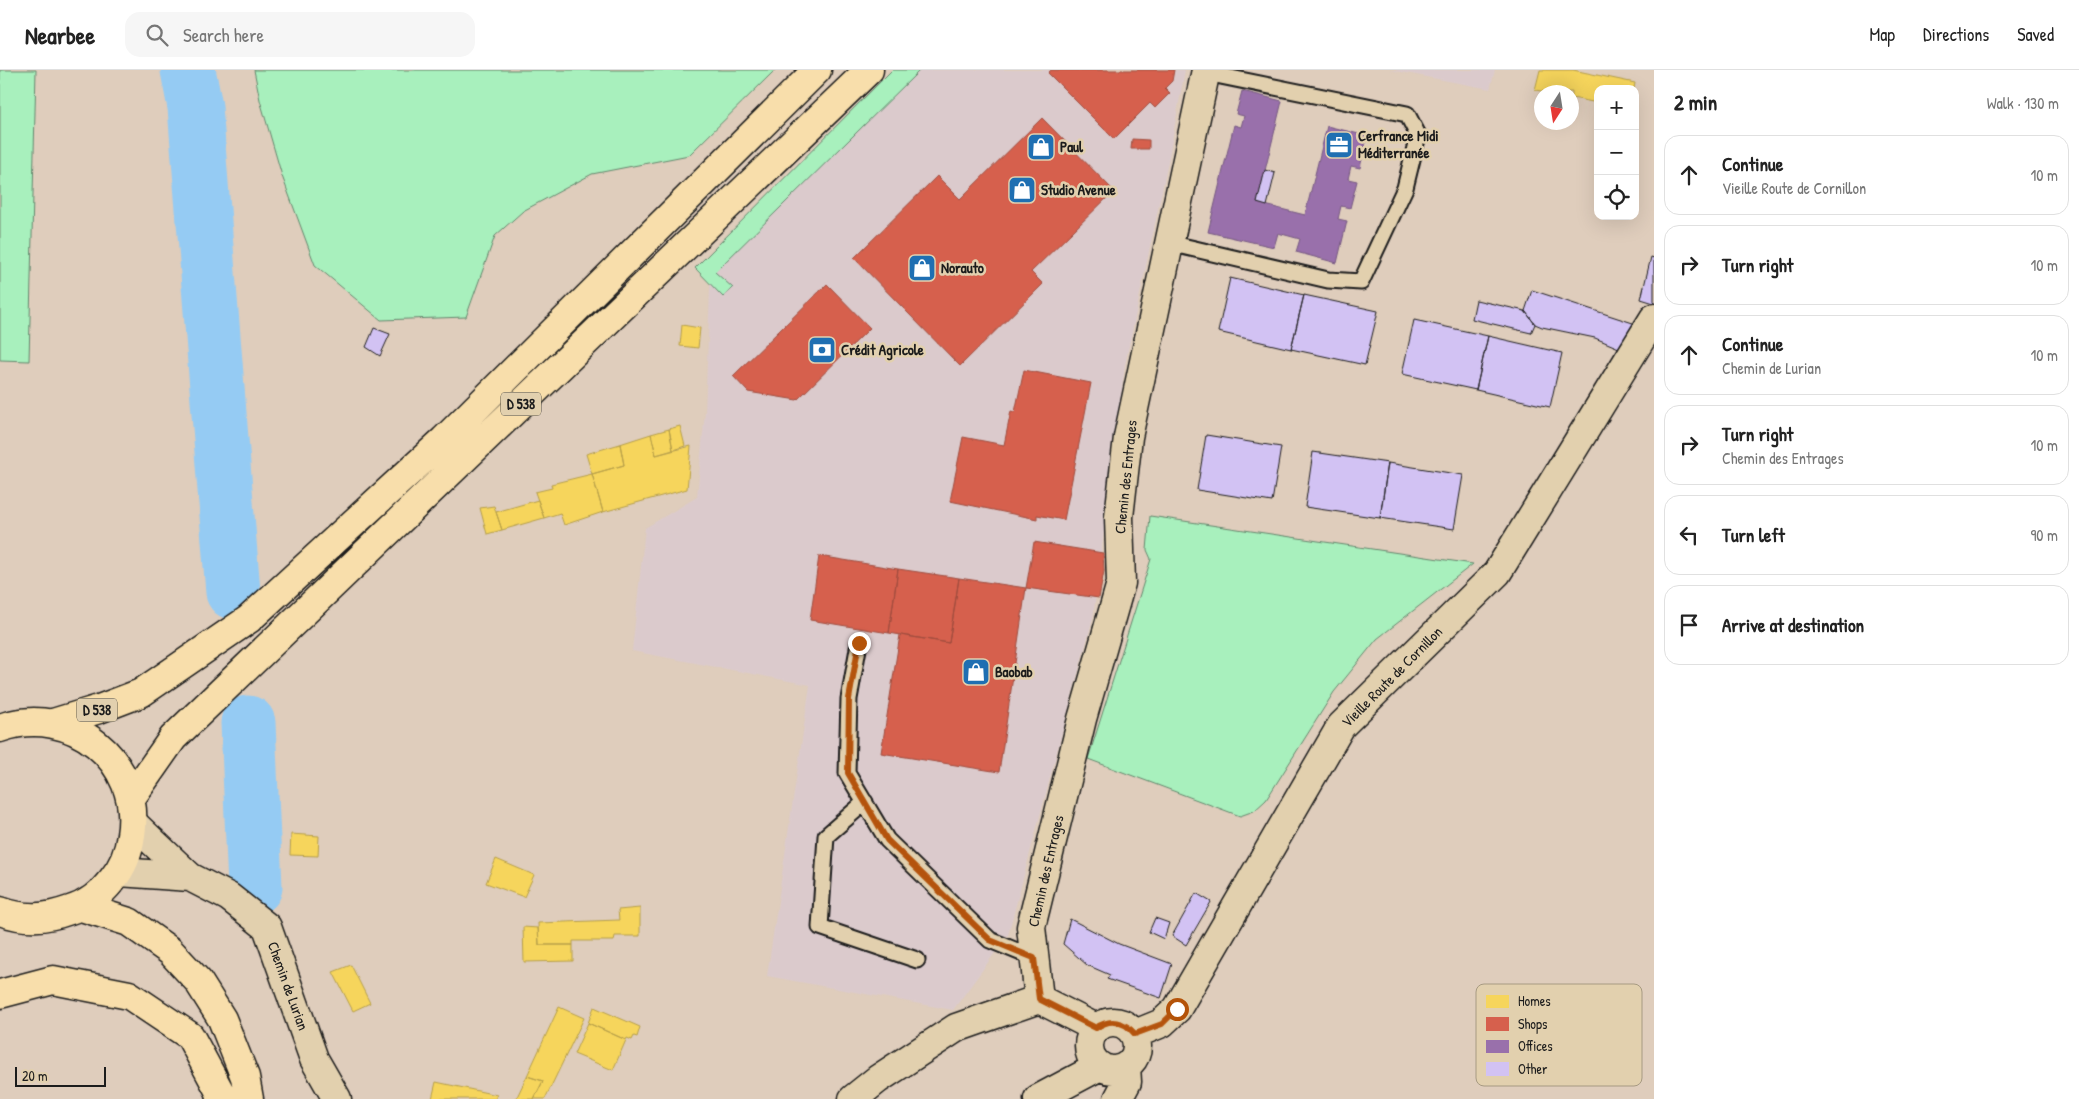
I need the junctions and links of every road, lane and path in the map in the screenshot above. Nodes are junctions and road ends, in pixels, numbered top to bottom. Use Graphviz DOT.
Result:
graph roads {
  1 [pos="817,70"];
  2 [pos="868,70"];
  3 [pos="1206,71"];
  4 [pos="1169,243"];
  5 [pos="1654,318"];
  6 [pos="859,643"];
  7 [pos="53,723"];
  8 [pos="0,728"];
  9 [pos="865,802"];
  10 [pos="132,810"];
  11 [pos="119,872"];
  12 [pos="190,877"];
  13 [pos="81,907"];
  14 [pos="6,919"];
  15 [pos="1034,958"];
  16 [pos="917,960"];
  17 [pos="0,994"];
  18 [pos="1039,999"];
  19 [pos="1096,1028"];
  20 [pos="1135,1034"];
  21 [pos="1122,1082"];
  22 [pos="221,1099"];
  23 [pos="249,1099"];
  24 [pos="337,1099"];
  25 [pos="853,1099"];
  26 [pos="1038,1099"];
  1 -- 7 [label="main road, D 538"];
  2 -- 10 [label="main road, D 538"];
  3 -- 4 [label="street, Chemin des Entrages"];
  3 -- 4 [label="lane"];
  4 -- 15 [label="street, Chemin des Entrages"];
  5 -- 20 [label="street, Vieille Route de Cornillon"];
  6 -- 9 [label="lane"];
  7 -- 8 [label="main road"];
  7 -- 10 [label="main road"];
  9 -- 15 [label="lane"];
  9 -- 16 [label="lane"];
  10 -- 11 [label="main road"];
  10 -- 12 [label="street, Chemin de Lurian"];
  11 -- 12 [label="street, Chemin de Lurian"];
  11 -- 13 [label="main road"];
  12 -- 24 [label="street, Chemin de Lurian"];
  13 -- 14 [label="main road"];
  13 -- 23 [label="main road"];
  15 -- 18 [label="street, Chemin des Entrages"];
  17 -- 22 [label="main road"];
  18 -- 19 [label="street"];
  18 -- 25 [label="street"];
  19 -- 20 [label="street"];
  19 -- 21 [label="street"];
  20 -- 21 [label="street"];
  21 -- 26 [label="street"];
}
